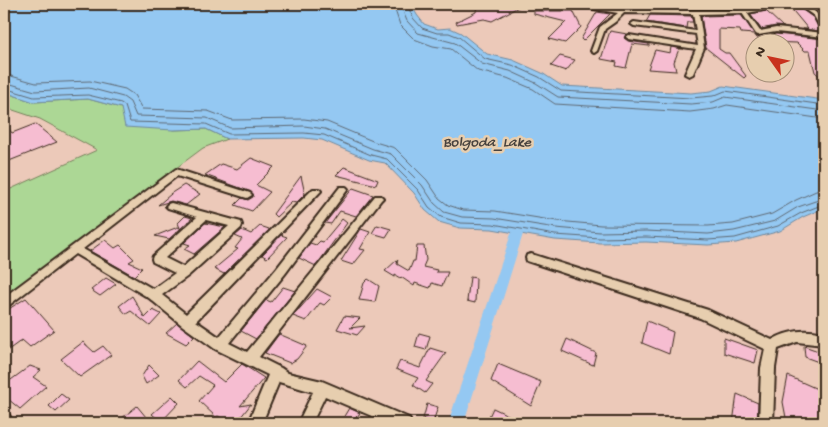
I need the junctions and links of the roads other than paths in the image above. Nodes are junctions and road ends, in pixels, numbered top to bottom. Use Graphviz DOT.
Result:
graph roads {
  1 [pos="582,4"];
  2 [pos="697,4"];
  3 [pos="739,4"];
  4 [pos="779,4"];
  5 [pos="795,4"];
  6 [pos="801,4"];
  7 [pos="824,6"];
  8 [pos="622,12"];
  9 [pos="698,12"];
  10 [pos="744,12"];
  11 [pos="634,24"];
  12 [pos="824,29"];
  13 [pos="699,33"];
  14 [pos="824,35"];
  15 [pos="629,37"];
  16 [pos="701,48"];
  17 [pos="594,51"];
  18 [pos="689,74"];
  19 [pos="344,189"];
  20 [pos="316,191"];
  21 [pos="247,195"];
  22 [pos="378,198"];
  23 [pos="171,206"];
  24 [pos="205,215"];
  25 [pos="75,249"];
  26 [pos="531,258"];
  27 [pos="184,273"];
  28 [pos="153,295"];
  29 [pos="4,303"];
  30 [pos="187,322"];
  31 [pos="824,338"];
  32 [pos="220,345"];
  33 [pos="772,346"];
  34 [pos="250,358"];
  35 [pos="276,372"];
  36 [pos="322,388"];
  37 [pos="4,420"];
  38 [pos="6,423"];
  39 [pos="255,423"];
  40 [pos="305,423"];
  41 [pos="404,423"];
  42 [pos="766,423"];
  1 -- 8 [label="street"];
  2 -- 9 [label="street"];
  3 -- 10 [label="street"];
  4 -- 10 [label="street"];
  5 -- 6 [label="street"];
  6 -- 7 [label="street"];
  6 -- 12 [label="street"];
  8 -- 9 [label="street"];
  8 -- 17 [label="street"];
  9 -- 10 [label="street"];
  9 -- 13 [label="street"];
  10 -- 14 [label="street"];
  11 -- 13 [label="street"];
  13 -- 16 [label="street"];
  15 -- 16 [label="street"];
  16 -- 18 [label="street"];
  19 -- 32 [label="street"];
  20 -- 30 [label="street"];
  21 -- 25 [label="street"];
  22 -- 34 [label="street"];
  23 -- 24 [label="street"];
  24 -- 27 [label="street"];
  24 -- 27 [label="street"];
  25 -- 28 [label="street"];
  25 -- 29 [label="street"];
  26 -- 33 [label="street"];
  27 -- 28 [label="street"];
  28 -- 30 [label="street"];
  30 -- 32 [label="street"];
  31 -- 33 [label="street"];
  32 -- 34 [label="street"];
  33 -- 42 [label="street"];
  34 -- 35 [label="street"];
  35 -- 36 [label="street"];
  35 -- 39 [label="street"];
  36 -- 40 [label="street"];
  36 -- 41 [label="street"];
  37 -- 38 [label="street"];
}
